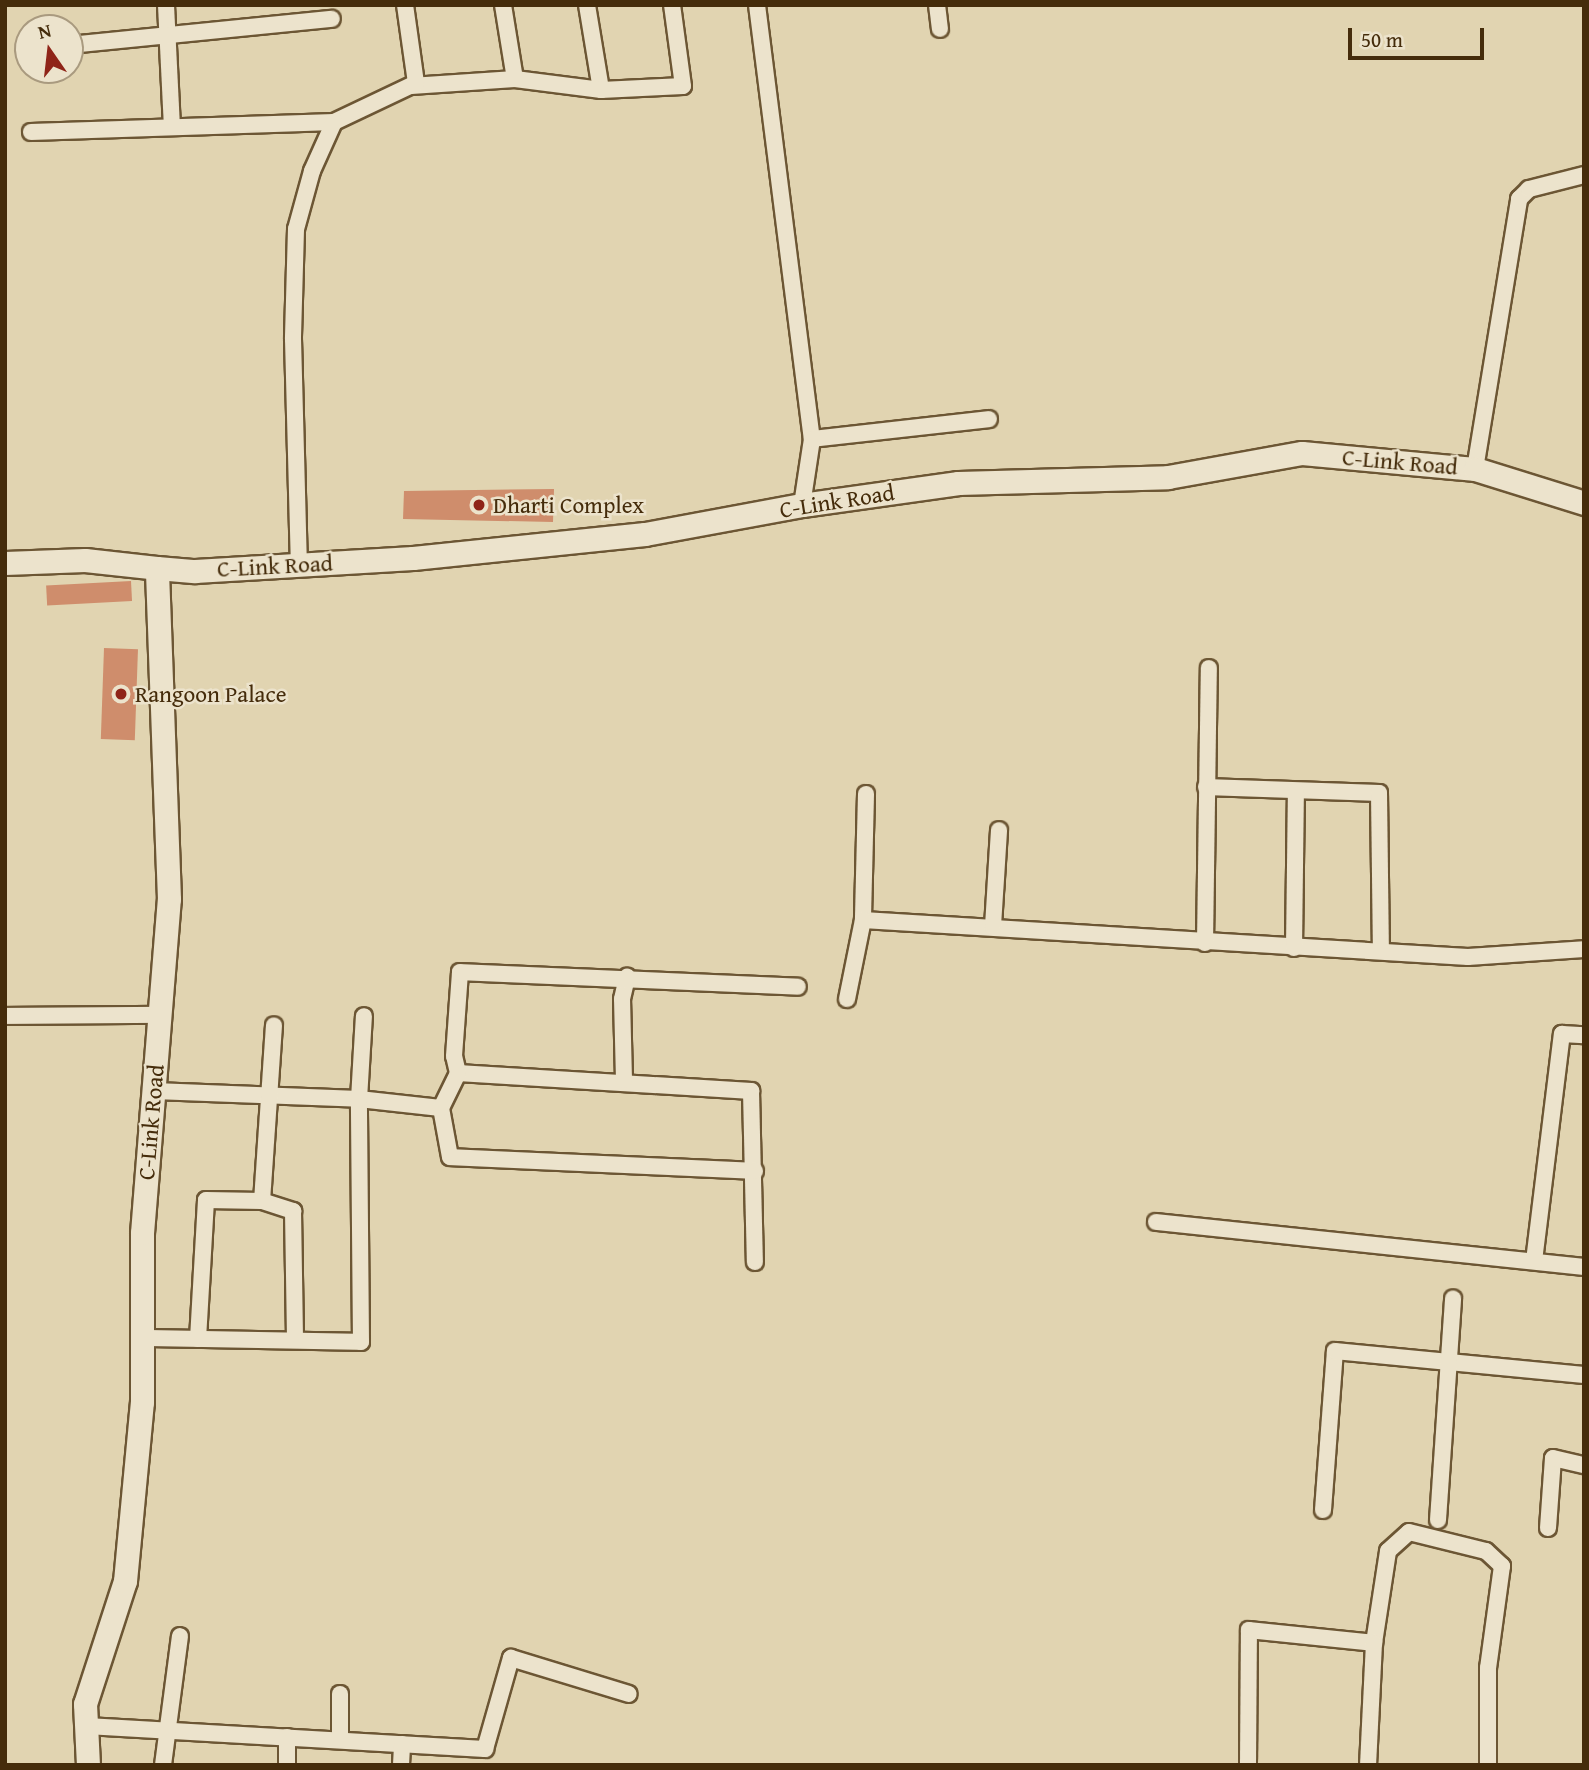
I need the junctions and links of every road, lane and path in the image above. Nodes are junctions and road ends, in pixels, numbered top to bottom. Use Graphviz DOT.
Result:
graph roads {
  1 [pos="166,5"];
  2 [pos="405,5"];
  3 [pos="503,5"];
  4 [pos="587,5"];
  5 [pos="672,5"];
  6 [pos="757,5"];
  7 [pos="937,5"];
  8 [pos="332,19"];
  9 [pos="940,29"];
  10 [pos="167,35"];
  11 [pos="84,44"];
  12 [pos="515,79"];
  13 [pos="411,86"];
  14 [pos="601,90"];
  15 [pos="334,122"];
  16 [pos="172,127"];
  17 [pos="31,132"];
  18 [pos="1584,175"];
  19 [pos="989,419"];
  20 [pos="812,439"];
  21 [pos="1475,469"];
  22 [pos="1584,503"];
  23 [pos="802,505"];
  24 [pos="5,563"];
  25 [pos="299,565"];
  26 [pos="158,568"];
  27 [pos="1209,668"];
  28 [pos="1206,787"];
  29 [pos="1296,792"];
  30 [pos="866,794"];
  31 [pos="999,830"];
  32 [pos="863,920"];
  33 [pos="993,926"];
  34 [pos="1205,943"];
  35 [pos="1294,948"];
  36 [pos="1381,948"];
  37 [pos="1584,949"];
  38 [pos="627,977"];
  39 [pos="798,987"];
  40 [pos="847,999"];
  41 [pos="160,1015"];
  42 [pos="5,1016"];
  43 [pos="363,1017"];
  44 [pos="274,1025"];
  45 [pos="1584,1035"];
  46 [pos="458,1073"];
  47 [pos="624,1080"];
  48 [pos="154,1091"];
  49 [pos="268,1096"];
  50 [pos="359,1099"];
  51 [pos="440,1108"];
  52 [pos="755,1171"];
  53 [pos="262,1201"];
  54 [pos="1156,1222"];
  55 [pos="1534,1261"];
  56 [pos="755,1262"];
  57 [pos="1584,1267"];
  58 [pos="1453,1299"];
  59 [pos="142,1338"];
  60 [pos="198,1339"];
  61 [pos="295,1340"];
  62 [pos="1449,1362"];
  63 [pos="1584,1375"];
  64 [pos="1584,1465"];
  65 [pos="1323,1510"];
  66 [pos="1438,1520"];
  67 [pos="1548,1528"];
  68 [pos="180,1636"];
  69 [pos="1374,1643"];
  70 [pos="340,1694"];
  71 [pos="629,1694"];
  72 [pos="86,1726"];
  73 [pos="164,1730"];
  74 [pos="287,1737"];
  75 [pos="340,1740"];
  76 [pos="402,1744"];
  77 [pos="88,1765"];
  78 [pos="163,1765"];
  79 [pos="287,1765"];
  80 [pos="401,1765"];
  81 [pos="1248,1765"];
  82 [pos="1368,1765"];
  83 [pos="1488,1765"];
  1 -- 10 [label="street"];
  2 -- 13 [label="street"];
  3 -- 12 [label="street"];
  4 -- 14 [label="street"];
  5 -- 14 [label="street"];
  6 -- 20 [label="street"];
  7 -- 9 [label="street"];
  8 -- 10 [label="street"];
  10 -- 11 [label="street"];
  10 -- 16 [label="street"];
  12 -- 13 [label="street"];
  12 -- 14 [label="street"];
  13 -- 15 [label="street"];
  15 -- 16 [label="street"];
  15 -- 25 [label="street"];
  16 -- 17 [label="street"];
  18 -- 21 [label="street"];
  19 -- 20 [label="street"];
  20 -- 23 [label="street"];
  21 -- 22 [label="street, C-Link Road"];
  21 -- 23 [label="street, C-Link Road"];
  23 -- 25 [label="street, C-Link Road"];
  24 -- 26 [label="street"];
  25 -- 26 [label="street, C-Link Road"];
  26 -- 41 [label="street, C-Link Road"];
  27 -- 28 [label="street"];
  28 -- 29 [label="street"];
  28 -- 34 [label="street"];
  29 -- 35 [label="street"];
  29 -- 36 [label="street"];
  30 -- 32 [label="street"];
  31 -- 33 [label="street"];
  32 -- 33 [label="street"];
  32 -- 40 [label="street"];
  33 -- 34 [label="street"];
  34 -- 35 [label="street"];
  35 -- 36 [label="street"];
  36 -- 37 [label="street"];
  38 -- 39 [label="street"];
  38 -- 46 [label="street"];
  38 -- 47 [label="street"];
  41 -- 42 [label="street"];
  41 -- 48 [label="street, C-Link Road"];
  43 -- 50 [label="street"];
  44 -- 49 [label="street"];
  45 -- 55 [label="street"];
  46 -- 47 [label="street"];
  46 -- 51 [label="street"];
  47 -- 52 [label="street"];
  48 -- 49 [label="street"];
  48 -- 59 [label="street, C-Link Road"];
  49 -- 50 [label="street"];
  49 -- 53 [label="street"];
  50 -- 51 [label="street"];
  50 -- 61 [label="street"];
  51 -- 52 [label="street"];
  52 -- 56 [label="street"];
  53 -- 60 [label="street"];
  53 -- 61 [label="street"];
  54 -- 55 [label="street"];
  55 -- 57 [label="street"];
  58 -- 62 [label="street"];
  59 -- 60 [label="street"];
  59 -- 72 [label="street, C-Link Road"];
  60 -- 61 [label="street"];
  62 -- 63 [label="street"];
  62 -- 65 [label="street"];
  62 -- 66 [label="street"];
  64 -- 67 [label="street"];
  68 -- 73 [label="street"];
  69 -- 81 [label="street"];
  69 -- 82 [label="street"];
  69 -- 83 [label="street"];
  70 -- 75 [label="street"];
  71 -- 76 [label="street"];
  72 -- 73 [label="street"];
  72 -- 77 [label="street, C-Link Road"];
  73 -- 74 [label="street"];
  73 -- 78 [label="street"];
  74 -- 75 [label="street"];
  74 -- 79 [label="street"];
  75 -- 76 [label="street"];
  76 -- 80 [label="street"];
}
